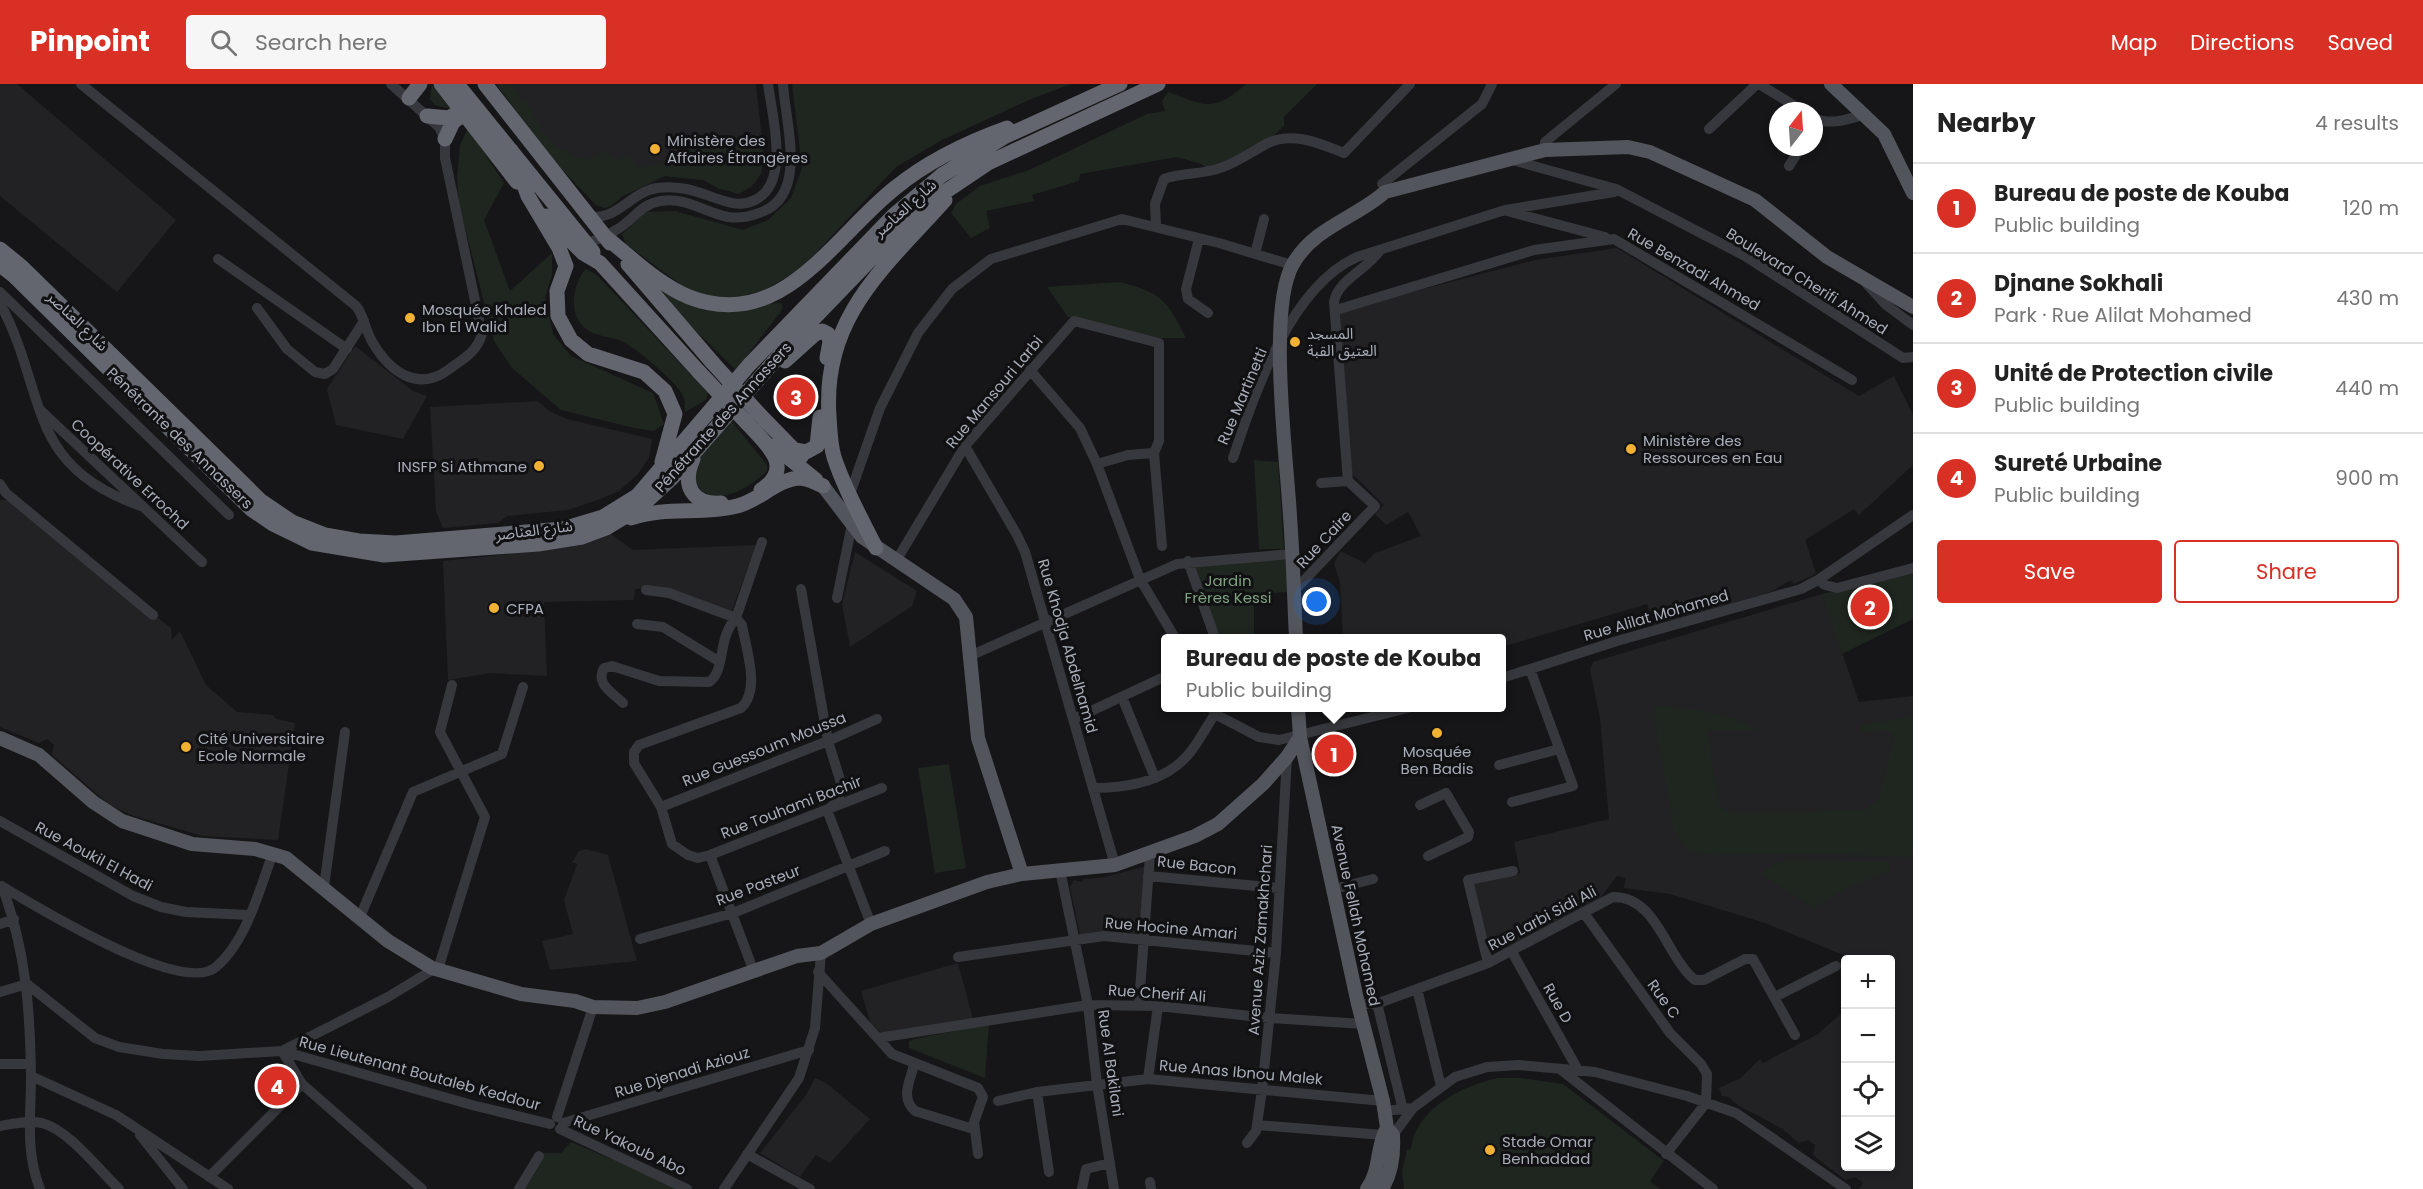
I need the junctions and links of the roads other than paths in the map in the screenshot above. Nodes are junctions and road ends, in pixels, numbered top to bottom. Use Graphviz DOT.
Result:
graph roads {
  1 [pos="81,84"];
  2 [pos="391,84"];
  3 [pos="420,84"];
  4 [pos="441,84"];
  5 [pos="457,84"];
  6 [pos="477,84"];
  7 [pos="484,84"];
  8 [pos="768,84"];
  9 [pos="783,84"];
  10 [pos="1120,84"];
  11 [pos="1158,84"];
  12 [pos="1410,84"];
  13 [pos="1492,84"];
  14 [pos="1616,84"];
  15 [pos="1758,84"];
  16 [pos="1831,84"];
  17 [pos="1104,88"];
  18 [pos="409,98"];
  19 [pos="1788,102"];
  20 [pos="504,109"];
  21 [pos="464,112"];
  22 [pos="1866,114"];
  23 [pos="1050,115"];
  24 [pos="427,116"];
  25 [pos="1823,121"];
  26 [pos="1709,129"];
  27 [pos="445,139"];
  28 [pos="511,150"];
  29 [pos="1545,150"];
  30 [pos="1795,156"];
  31 [pos="1509,159"];
  32 [pos="1789,166"];
  33 [pos="968,176"];
  34 [pos="1382,184"];
  35 [pos="1616,189"];
  36 [pos="1912,189"];
  37 [pos="528,196"];
  38 [pos="1505,210"];
  39 [pos="586,216"];
  40 [pos="1264,219"];
  41 [pos="1156,226"];
  42 [pos="604,236"];
  43 [pos="0,239"];
  44 [pos="1199,239"];
  45 [pos="1614,239"];
  46 [pos="587,244"];
  47 [pos="0,249"];
  48 [pos="1380,250"];
  49 [pos="1255,254"];
  50 [pos="218,260"];
  51 [pos="600,263"];
  52 [pos="0,265"];
  53 [pos="1292,265"];
  54 [pos="1863,280"];
  55 [pos="0,292"];
  56 [pos="0,303"];
  57 [pos="1913,307"];
  58 [pos="257,308"];
  59 [pos="1336,310"];
  60 [pos="1208,313"];
  61 [pos="364,321"];
  62 [pos="1913,325"];
  63 [pos="104,346"];
  64 [pos="1279,346"];
  65 [pos="347,349"];
  66 [pos="1913,357"];
  67 [pos="1030,370"];
  68 [pos="1852,380"];
  69 [pos="750,389"];
  70 [pos="38,408"];
  71 [pos="747,423"];
  72 [pos="965,446"];
  73 [pos="697,447"];
  74 [pos="795,450"];
  75 [pos="1154,453"];
  76 [pos="1233,458"];
  77 [pos="1097,464"];
  78 [pos="660,471"];
  79 [pos="1348,482"];
  80 [pos="1321,483"];
  81 [pos="0,484"];
  82 [pos="823,486"];
  83 [pos="850,494"];
  84 [pos="141,506"];
  85 [pos="229,514"];
  86 [pos="1913,515"];
  87 [pos="614,524"];
  88 [pos="852,524"];
  89 [pos="762,542"];
  90 [pos="1162,546"];
  91 [pos="886,554"];
  92 [pos="1292,554"];
  93 [pos="1188,561"];
  94 [pos="202,562"];
  95 [pos="1913,568"];
  96 [pos="1140,579"];
  97 [pos="1818,580"];
  98 [pos="801,589"];
  99 [pos="646,590"];
  100 [pos="1293,592"];
  101 [pos="837,598"];
  102 [pos="153,615"];
  103 [pos="736,618"];
  104 [pos="637,624"];
  105 [pos="1045,624"];
  106 [pos="1172,634"];
  107 [pos="1213,634"];
  108 [pos="1296,634"];
  109 [pos="972,655"];
  110 [pos="720,662"];
  111 [pos="1530,669"];
  112 [pos="1506,677"];
  113 [pos="1161,678"];
  114 [pos="452,686"];
  115 [pos="523,687"];
  116 [pos="1122,697"];
  117 [pos="623,703"];
  118 [pos="1213,712"];
  119 [pos="1216,712"];
  120 [pos="1298,712"];
  121 [pos="1393,712"];
  122 [pos="877,718"];
  123 [pos="1074,719"];
  124 [pos="345,732"];
  125 [pos="1300,737"];
  126 [pos="0,738"];
  127 [pos="828,741"];
  128 [pos="1559,749"];
  129 [pos="1287,757"];
  130 [pos="1499,765"];
  131 [pos="461,772"];
  132 [pos="1155,778"];
  133 [pos="882,788"];
  134 [pos="1093,788"];
  135 [pos="1512,802"];
  136 [pos="1420,805"];
  137 [pos="661,807"];
  138 [pos="827,810"];
  139 [pos="0,821"];
  140 [pos="885,851"];
  141 [pos="273,853"];
  142 [pos="1150,854"];
  143 [pos="710,855"];
  144 [pos="1428,856"];
  145 [pos="1115,865"];
  146 [pos="848,866"];
  147 [pos="1060,870"];
  148 [pos="1513,871"];
  149 [pos="1022,874"];
  150 [pos="1148,876"];
  151 [pos="1373,879"];
  152 [pos="1,884"];
  153 [pos="324,887"];
  154 [pos="1279,888"];
  155 [pos="1334,890"];
  156 [pos="733,913"];
  157 [pos="1584,913"];
  158 [pos="249,915"];
  159 [pos="360,917"];
  160 [pos="14,919"];
  161 [pos="0,924"];
  162 [pos="870,924"];
  163 [pos="1143,938"];
  164 [pos="640,939"];
  165 [pos="1076,939"];
  166 [pos="1512,952"];
  167 [pos="821,953"];
  168 [pos="1276,953"];
  169 [pos="958,957"];
  170 [pos="1488,963"];
  171 [pos="1836,966"];
  172 [pos="432,968"];
  173 [pos="754,972"];
  174 [pos="818,972"];
  175 [pos="27,984"];
  176 [pos="1417,989"];
  177 [pos="0,992"];
  178 [pos="1775,997"];
  179 [pos="1377,1003"];
  180 [pos="1358,1004"];
  181 [pos="1088,1005"];
  182 [pos="1139,1005"];
  183 [pos="1158,1006"];
  184 [pos="593,1007"];
  185 [pos="1269,1018"];
  186 [pos="1364,1024"];
  187 [pos="1795,1035"];
  188 [pos="878,1038"];
  189 [pos="809,1050"];
  190 [pos="282,1051"];
  191 [pos="0,1064"];
  192 [pos="30,1064"];
  193 [pos="914,1065"];
  194 [pos="1560,1069"];
  195 [pos="1578,1070"];
  196 [pos="31,1076"];
  197 [pos="1148,1078"];
  198 [pos="302,1084"];
  199 [pos="1097,1084"];
  200 [pos="1441,1086"];
  201 [pos="1262,1090"];
  202 [pos="1037,1092"];
  203 [pos="998,1101"];
  204 [pos="1706,1103"];
  205 [pos="1384,1106"];
  206 [pos="1408,1109"];
  207 [pos="29,1122"];
  208 [pos="557,1123"];
  209 [pos="1257,1125"];
  210 [pos="0,1126"];
  211 [pos="134,1128"];
  212 [pos="974,1129"];
  213 [pos="1388,1133"];
  214 [pos="1247,1143"];
  215 [pos="747,1154"];
  216 [pos="1666,1154"];
  217 [pos="978,1155"];
  218 [pos="539,1156"];
  219 [pos="1110,1163"];
  220 [pos="1049,1172"];
  221 [pos="209,1177"];
  222 [pos="1378,1185"];
  223 [pos="39,1189"];
  224 [pos="119,1189"];
  225 [pos="183,1189"];
  226 [pos="228,1189"];
  227 [pos="422,1189"];
  228 [pos="519,1189"];
  229 [pos="687,1189"];
  230 [pos="724,1189"];
  231 [pos="810,1189"];
  232 [pos="1082,1189"];
  233 [pos="1114,1189"];
  234 [pos="1713,1189"];
  235 [pos="1846,1189"];
  1 -- 61 [label="street"];
  2 -- 18 [label="street"];
  3 -- 18 [label="highway"];
  4 -- 21 [label="highway"];
  5 -- 28 [label="highway"];
  6 -- 20 [label="highway"];
  7 -- 20 [label="highway"];
  8 -- 39 [label="street"];
  9 -- 42 [label="street"];
  10 -- 17 [label="highway, شارع العناصر"];
  11 -- 33 [label="highway, Pénétrante des Annassers"];
  12 -- 41 [label="street"];
  13 -- 34 [label="street"];
  14 -- 29 [label="street"];
  15 -- 19 [label="street"];
  15 -- 26 [label="street"];
  16 -- 22 [label="main road"];
  17 -- 23 [label="highway, شارع العناصر"];
  18 -- 24 [label="street"];
  20 -- 39 [label="highway"];
  21 -- 24 [label="highway"];
  21 -- 27 [label="highway"];
  21 -- 37 [label="highway"];
  22 -- 25 [label="street"];
  22 -- 36 [label="main road"];
  23 -- 42 [label="highway"];
  23 -- 78 [label="highway, شارع العناصر"];
  24 -- 27 [label="street"];
  27 -- 61 [label="street"];
  28 -- 37 [label="highway"];
  28 -- 46 [label="highway"];
  29 -- 31 [label="main road"];
  29 -- 54 [label="main road"];
  30 -- 32 [label="street"];
  31 -- 35 [label="street, Boulevard Cherifi Ahmed"];
  31 -- 53 [label="main road"];
  33 -- 69 [label="highway, Pénétrante des Annassers"];
  33 -- 83 [label="highway"];
  35 -- 38 [label="street"];
  35 -- 66 [label="street, Boulevard Cherifi Ahmed"];
  37 -- 51 [label="highway"];
  37 -- 78 [label="highway"];
  38 -- 45 [label="street"];
  38 -- 48 [label="street"];
  39 -- 42 [label="highway"];
  40 -- 49 [label="street"];
  41 -- 44 [label="street"];
  41 -- 83 [label="street"];
  42 -- 46 [label="street"];
  42 -- 74 [label="highway, bridge"];
  43 -- 63 [label="highway"];
  44 -- 49 [label="street"];
  44 -- 60 [label="street"];
  45 -- 59 [label="street, Rue Benzadi Ahmed"];
  45 -- 68 [label="street, Rue Benzadi Ahmed"];
  46 -- 51 [label="highway"];
  47 -- 63 [label="highway, شارع العناصر"];
  48 -- 59 [label="street"];
  48 -- 64 [label="street, Rue Martinetti"];
  49 -- 53 [label="street"];
  50 -- 65 [label="street"];
  51 -- 71 [label="highway, bridge"];
  52 -- 87 [label="highway, Pénétrante des Annassers"];
  53 -- 64 [label="main road"];
  54 -- 57 [label="main road"];
  54 -- 62 [label="street, Boulevard Cherifi Ahmed"];
  55 -- 85 [label="street"];
  56 -- 70 [label="street"];
  58 -- 65 [label="street"];
  59 -- 79 [label="street"];
  61 -- 65 [label="street"];
  63 -- 78 [label="highway, شارع العناصر"];
  64 -- 76 [label="street, Rue Martinetti"];
  64 -- 92 [label="main road"];
  67 -- 72 [label="street, Rue Mansouri Larbi"];
  67 -- 75 [label="street, Rue Mansouri Larbi"];
  67 -- 77 [label="street"];
  69 -- 73 [label="highway, Pénétrante des Annassers"];
  69 -- 74 [label="highway"];
  70 -- 84 [label="street, Coopérative Errochd"];
  70 -- 84 [label="street"];
  71 -- 73 [label="highway"];
  71 -- 82 [label="highway"];
  72 -- 91 [label="street, Rue Mansouri Larbi"];
  72 -- 105 [label="street, Rue Khodja Abdelhamid"];
  73 -- 87 [label="highway, Pénétrante des Annassers"];
  74 -- 82 [label="highway"];
  75 -- 77 [label="street"];
  75 -- 90 [label="street"];
  77 -- 96 [label="street"];
  79 -- 80 [label="street"];
  79 -- 100 [label="street, Rue Caire"];
  81 -- 102 [label="street"];
  82 -- 87 [label="highway"];
  82 -- 88 [label="main road"];
  83 -- 91 [label="highway"];
  84 -- 94 [label="street, Coopérative Errochd"];
  86 -- 97 [label="street, Rue Alilat Mohamed"];
  88 -- 91 [label="main road"];
  88 -- 101 [label="street"];
  89 -- 103 [label="street"];
  91 -- 109 [label="main road"];
  92 -- 93 [label="street"];
  92 -- 100 [label="main road"];
  93 -- 96 [label="street"];
  93 -- 107 [label="street"];
  95 -- 97 [label="street"];
  96 -- 105 [label="street"];
  96 -- 106 [label="street"];
  97 -- 111 [label="street, Rue Alilat Mohamed"];
  98 -- 127 [label="street"];
  99 -- 103 [label="street"];
  100 -- 108 [label="main road"];
  103 -- 110 [label="street"];
  103 -- 137 [label="street"];
  104 -- 110 [label="street"];
  105 -- 109 [label="street"];
  105 -- 123 [label="street, Rue Khodja Abdelhamid"];
  109 -- 149 [label="main road"];
  110 -- 117 [label="street"];
  111 -- 112 [label="street, Rue Alilat Mohamed"];
  111 -- 128 [label="street"];
  113 -- 116 [label="street"];
  114 -- 131 [label="street"];
  115 -- 131 [label="street"];
  116 -- 123 [label="street"];
  116 -- 132 [label="street"];
  118 -- 132 [label="street"];
  119 -- 125 [label="street"];
  120 -- 125 [label="main road, Avenue Fellah Mohamed"];
  121 -- 125 [label="street"];
  122 -- 127 [label="street, Rue Guessoum Moussa"];
  123 -- 134 [label="street, Rue Khodja Abdelhamid"];
  124 -- 153 [label="street"];
  125 -- 129 [label="main road"];
  125 -- 155 [label="main road, Avenue Fellah Mohamed"];
  126 -- 141 [label="main road"];
  127 -- 137 [label="street, Rue Guessoum Moussa"];
  127 -- 138 [label="street"];
  128 -- 130 [label="street"];
  128 -- 135 [label="street"];
  129 -- 142 [label="main road"];
  129 -- 154 [label="street, Avenue Aziz Zamakhchari"];
  131 -- 159 [label="street"];
  131 -- 172 [label="street"];
  132 -- 134 [label="street"];
  133 -- 138 [label="street, Rue Touhami Bachir"];
  134 -- 145 [label="street, Rue Khodja Abdelhamid"];
  136 -- 144 [label="street"];
  137 -- 143 [label="street"];
  138 -- 143 [label="street, Rue Touhami Bachir"];
  138 -- 146 [label="street"];
  139 -- 158 [label="street, Rue Aoukil El Hadi"];
  140 -- 146 [label="street, Rue Pasteur"];
  141 -- 153 [label="main road"];
  141 -- 158 [label="street"];
  142 -- 145 [label="main road"];
  142 -- 150 [label="street"];
  143 -- 156 [label="street"];
  145 -- 147 [label="main road"];
  146 -- 156 [label="street, Rue Pasteur"];
  146 -- 162 [label="street"];
  147 -- 149 [label="main road"];
  147 -- 165 [label="street, Rue Al Bakilani"];
  148 -- 170 [label="street"];
  149 -- 162 [label="main road"];
  150 -- 154 [label="street, Rue Bacon"];
  150 -- 163 [label="street"];
  151 -- 155 [label="street"];
  152 -- 158 [label="street"];
  152 -- 160 [label="street"];
  153 -- 159 [label="main road"];
  154 -- 168 [label="street, Avenue Aziz Zamakhchari"];
  155 -- 180 [label="main road, Avenue Fellah Mohamed"];
  156 -- 164 [label="street, Rue Pasteur"];
  156 -- 173 [label="street"];
  157 -- 166 [label="street, Rue Larbi Sidi Ali"];
  157 -- 178 [label="street, Rue Larbi Sidi Ali"];
  157 -- 204 [label="street, Rue C"];
  159 -- 172 [label="main road"];
  160 -- 161 [label="street"];
  160 -- 175 [label="street"];
  162 -- 167 [label="main road"];
  163 -- 165 [label="street, Rue Hocine Amari"];
  163 -- 168 [label="street, Rue Hocine Amari"];
  163 -- 182 [label="street"];
  165 -- 169 [label="street, Rue Hocine Amari"];
  165 -- 181 [label="street, Rue Al Bakilani"];
  166 -- 170 [label="street, Rue Larbi Sidi Ali"];
  166 -- 195 [label="street, Rue D"];
  167 -- 173 [label="main road"];
  167 -- 174 [label="street"];
  168 -- 185 [label="street, Avenue Aziz Zamakhchari"];
  170 -- 176 [label="street, Rue Larbi Sidi Ali"];
  171 -- 178 [label="street"];
  172 -- 184 [label="main road"];
  172 -- 190 [label="street"];
  173 -- 184 [label="main road"];
  174 -- 188 [label="street"];
  174 -- 189 [label="street"];
  175 -- 177 [label="street"];
  175 -- 190 [label="street"];
  175 -- 192 [label="street"];
  176 -- 179 [label="street, Rue Larbi Sidi Ali"];
  176 -- 200 [label="street"];
  178 -- 187 [label="street"];
  179 -- 180 [label="street, Rue Larbi Sidi Ali"];
  179 -- 206 [label="street"];
  180 -- 186 [label="main road, Avenue Fellah Mohamed"];
  181 -- 182 [label="street, Rue Cherif Ali"];
  181 -- 188 [label="street, Rue Cherif Ali"];
  181 -- 199 [label="street, Rue Al Bakilani"];
  182 -- 183 [label="street, Rue Cherif Ali"];
  183 -- 185 [label="street, Rue Cherif Ali"];
  183 -- 197 [label="street"];
  184 -- 208 [label="street"];
  185 -- 186 [label="street, Rue Cherif Ali"];
  185 -- 201 [label="street, Avenue Aziz Zamakhchari"];
  186 -- 205 [label="main road, Avenue Fellah Mohamed"];
  188 -- 193 [label="street"];
  189 -- 208 [label="street, Rue Djenadi Aziouz"];
  189 -- 215 [label="street"];
  190 -- 198 [label="street"];
  190 -- 208 [label="street, Rue Lieutenant Boutaleb Keddour"];
  191 -- 192 [label="street"];
  192 -- 196 [label="street"];
  193 -- 212 [label="street"];
  193 -- 212 [label="street"];
  194 -- 195 [label="street"];
  194 -- 200 [label="street"];
  194 -- 216 [label="street"];
  195 -- 204 [label="street"];
  196 -- 207 [label="street"];
  196 -- 211 [label="street"];
  197 -- 199 [label="street, Rue Anas Ibnou Malek"];
  197 -- 201 [label="street, Rue Anas Ibnou Malek"];
  198 -- 221 [label="street"];
  198 -- 227 [label="street"];
  199 -- 202 [label="street, Rue Anas Ibnou Malek"];
  199 -- 219 [label="street, Rue Al Bakilani"];
  200 -- 206 [label="street"];
  201 -- 205 [label="street, Rue Anas Ibnou Malek"];
  201 -- 209 [label="street, Avenue Aziz Zamakhchari"];
  202 -- 203 [label="street, Rue Anas Ibnou Malek"];
  202 -- 220 [label="street"];
  204 -- 216 [label="street"];
  204 -- 235 [label="street"];
  205 -- 206 [label="street, Rue Anas Ibnou Malek"];
  205 -- 213 [label="main road, Avenue Fellah Mohamed"];
  206 -- 213 [label="street"];
  207 -- 210 [label="street"];
  207 -- 223 [label="street"];
  207 -- 224 [label="street"];
  208 -- 229 [label="street, Rue Yakoub Abo"];
  209 -- 213 [label="street"];
  209 -- 214 [label="street"];
  211 -- 221 [label="street"];
  211 -- 225 [label="street"];
  212 -- 217 [label="street"];
  213 -- 222 [label="main road, Avenue Fellah Mohamed"];
  215 -- 230 [label="street"];
  215 -- 231 [label="street"];
  216 -- 234 [label="street"];
  218 -- 228 [label="street"];
  219 -- 232 [label="street"];
  219 -- 233 [label="street, Rue Al Bakilani"];
  221 -- 226 [label="street"];
}
